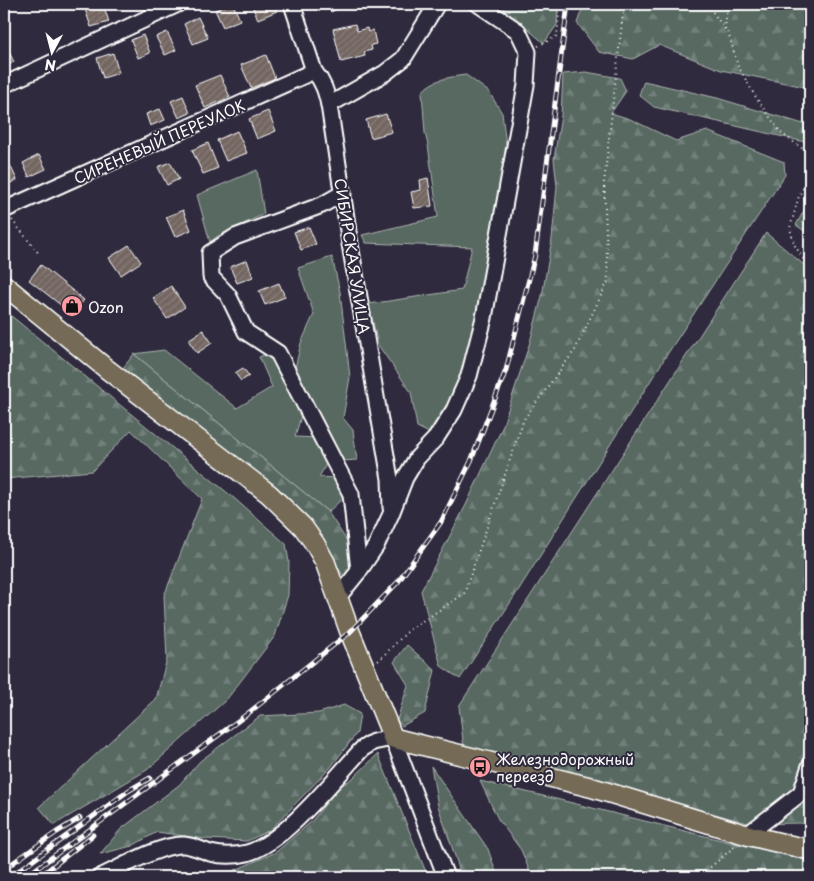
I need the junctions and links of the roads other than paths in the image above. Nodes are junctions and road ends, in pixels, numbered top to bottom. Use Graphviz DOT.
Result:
graph roads {
  1 [pos="178,4"];
  2 [pos="292,4"];
  3 [pos="437,4"];
  4 [pos="478,4"];
  5 [pos="314,72"];
  6 [pos="4,85"];
  7 [pos="329,105"];
  8 [pos="343,193"];
  9 [pos="4,211"];
  10 [pos="4,285"];
  11 [pos="392,514"];
  12 [pos="359,571"];
  13 [pos="338,597"];
  14 [pos="393,738"];
  15 [pos="810,766"];
  16 [pos="806,792"];
  17 [pos="747,835"];
  18 [pos="810,850"];
  19 [pos="100,877"];
  20 [pos="446,877"];
  1 -- 6 [label="street"];
  2 -- 5 [label="street, СИБИРСКАЯ УЛИЦА"];
  3 -- 7 [label="street"];
  4 -- 11 [label="street"];
  5 -- 7 [label="street, СИБИРСКАЯ УЛИЦА"];
  5 -- 9 [label="street, СИРЕНЕВЫЙ ПЕРЕУЛОК"];
  7 -- 8 [label="street, СИБИРСКАЯ УЛИЦА"];
  8 -- 11 [label="street, СИБИРСКАЯ УЛИЦА"];
  8 -- 12 [label="street"];
  10 -- 13 [label="main road"];
  11 -- 12 [label="street"];
  12 -- 13 [label="street"];
  13 -- 14 [label="main road"];
  14 -- 17 [label="main road"];
  14 -- 19 [label="street"];
  14 -- 20 [label="street"];
  15 -- 16 [label="street"];
  16 -- 17 [label="street"];
  17 -- 18 [label="main road"];
}
